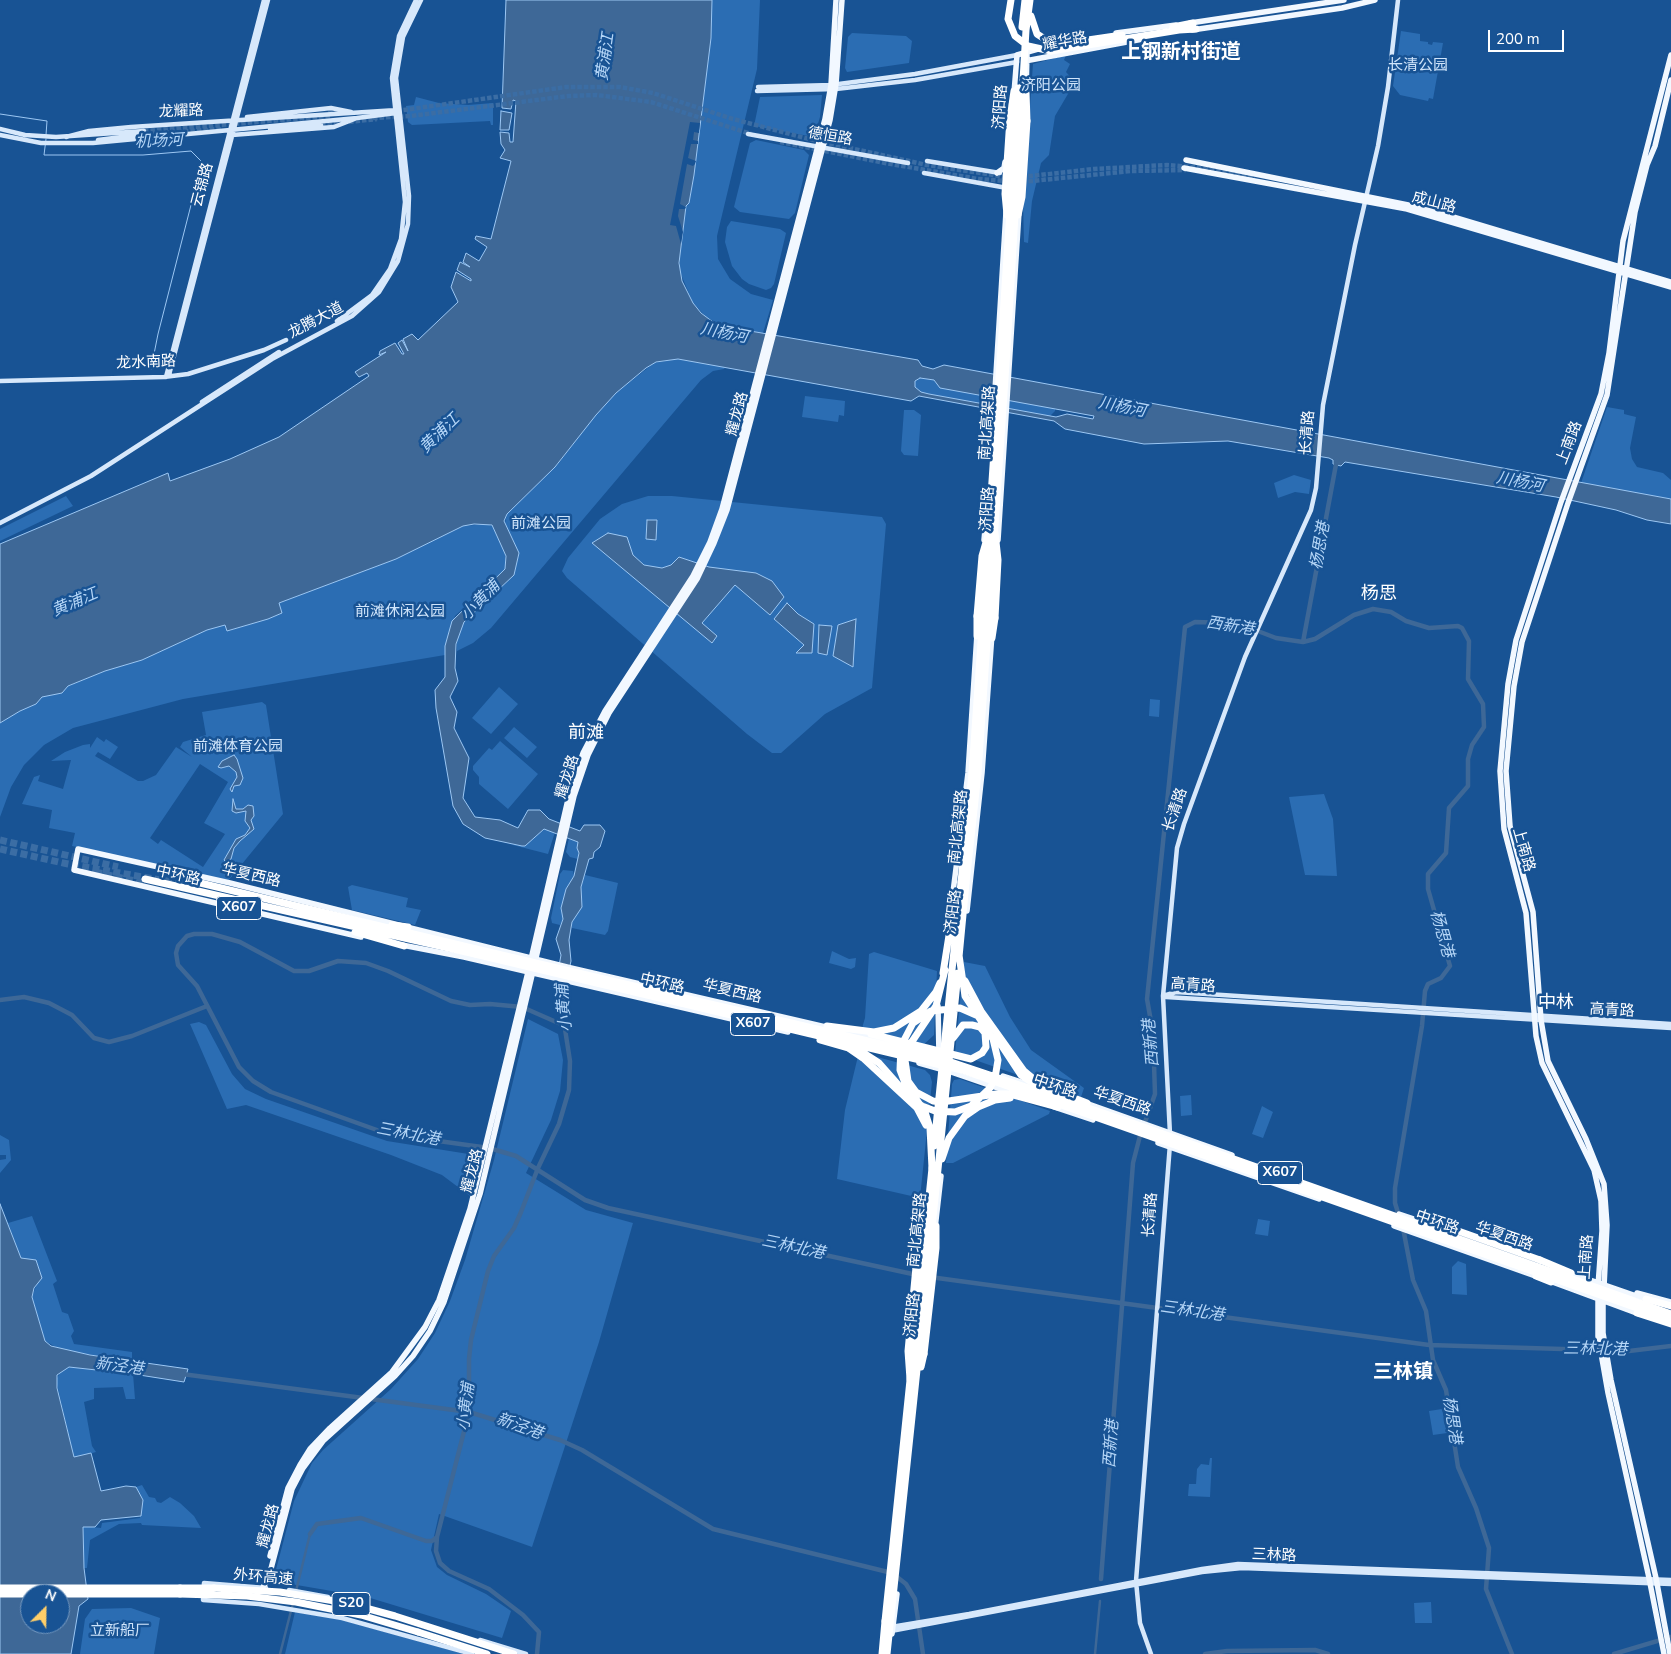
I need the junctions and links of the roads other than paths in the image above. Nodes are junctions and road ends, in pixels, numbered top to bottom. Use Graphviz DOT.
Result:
graph roads {
  1 [pos="266,0"];
  2 [pos="416,0"];
  3 [pos="421,0"];
  4 [pos="836,0"];
  5 [pos="842,0"];
  6 [pos="1011,0"];
  7 [pos="1025,0"];
  8 [pos="1030,0"];
  9 [pos="1344,0"];
  10 [pos="1375,0"];
  11 [pos="1398,0"];
  12 [pos="1195,26"];
  13 [pos="1123,37"];
  14 [pos="1027,52"];
  15 [pos="1017,55"];
  16 [pos="1671,55"];
  17 [pos="1028,61"];
  18 [pos="1016,62"];
  19 [pos="1671,80"];
  20 [pos="833,87"];
  21 [pos="758,89"];
  22 [pos="1014,91"];
  23 [pos="1026,92"];
  24 [pos="328,112"];
  25 [pos="398,112"];
  26 [pos="247,118"];
  27 [pos="235,120"];
  28 [pos="321,125"];
  29 [pos="0,129"];
  30 [pos="235,132"];
  31 [pos="748,134"];
  32 [pos="0,135"];
  33 [pos="66,137"];
  34 [pos="60,144"];
  35 [pos="820,148"];
  36 [pos="1186,160"];
  37 [pos="927,161"];
  38 [pos="908,164"];
  39 [pos="1184,168"];
  40 [pos="924,173"];
  41 [pos="997,173"];
  42 [pos="1008,174"];
  43 [pos="1021,183"];
  44 [pos="1008,188"];
  45 [pos="1322,188"];
  46 [pos="1312,193"];
  47 [pos="1367,198"];
  48 [pos="1012,227"];
  49 [pos="1618,269"];
  50 [pos="1626,272"];
  51 [pos="1671,282"];
  52 [pos="1671,287"];
  53 [pos="286,340"];
  54 [pos="167,376"];
  55 [pos="0,381"];
  56 [pos="1572,481"];
  57 [pos="0,521"];
  58 [pos="992,532"];
  59 [pos="977,636"];
  60 [pos="992,638"];
  61 [pos="961,882"];
  62 [pos="342,918"];
  63 [pos="335,926"];
  64 [pos="408,927"];
  65 [pos="413,938"];
  66 [pos="432,943"];
  67 [pos="404,946"];
  68 [pos="959,955"];
  69 [pos="534,958"];
  70 [pos="961,968"];
  71 [pos="944,970"];
  72 [pos="530,972"];
  73 [pos="1162,996"];
  74 [pos="1538,1017"];
  75 [pos="749,1018"];
  76 [pos="786,1020"];
  77 [pos="1671,1026"];
  78 [pos="855,1031"];
  79 [pos="840,1045"];
  80 [pos="950,1048"];
  81 [pos="939,1055"];
  82 [pos="952,1059"];
  83 [pos="938,1068"];
  84 [pos="951,1072"];
  85 [pos="1042,1086"];
  86 [pos="1029,1098"];
  87 [pos="1085,1112"];
  88 [pos="1124,1120"];
  89 [pos="1170,1133"];
  90 [pos="930,1137"];
  91 [pos="1170,1147"];
  92 [pos="932,1168"];
  93 [pos="937,1179"];
  94 [pos="1358,1209"];
  95 [pos="1390,1213"];
  96 [pos="936,1226"];
  97 [pos="921,1243"];
  98 [pos="917,1268"];
  99 [pos="1572,1273"];
  100 [pos="1551,1282"];
  101 [pos="1601,1283"];
  102 [pos="1615,1288"];
  103 [pos="1600,1300"];
  104 [pos="1646,1300"];
  105 [pos="1671,1306"];
  106 [pos="1637,1313"];
  107 [pos="1671,1314"];
  108 [pos="1671,1323"];
  109 [pos="913,1379"];
  110 [pos="1653,1580"];
  111 [pos="1671,1580"];
  112 [pos="1136,1583"];
  113 [pos="1671,1584"];
  114 [pos="263,1587"];
  115 [pos="0,1588"];
  116 [pos="0,1594"];
  117 [pos="20,1594"];
  118 [pos="70,1594"];
  119 [pos="893,1629"];
  120 [pos="881,1631"];
  121 [pos="1666,1644"];
  122 [pos="884,1653"];
  123 [pos="472,1654"];
  124 [pos="487,1654"];
  125 [pos="521,1654"];
  126 [pos="1151,1654"];
  127 [pos="1664,1654"];
  128 [pos="1670,1654"];
  1 -- 27 [label="main road, 云锦路"];
  2 -- 25 [label="main road, 龙腾大道"];
  3 -- 25 [label="main road, 龙腾大道"];
  4 -- 20 [label="main road, 耀龙路"];
  5 -- 20 [label="main road, 耀龙路"];
  6 -- 13 [label="highway, bridge"];
  7 -- 48 [label="highway, 南北高架路, bridge"];
  8 -- 13 [label="highway, bridge"];
  8 -- 48 [label="highway, 南北高架路, bridge"];
  9 -- 12 [label="main road, 耀华路"];
  10 -- 12 [label="main road, 耀华路"];
  11 -- 47 [label="main road, 长清路"];
  12 -- 13 [label="highway"];
  12 -- 14 [label="main road, 耀华路"];
  12 -- 17 [label="main road, 耀华路"];
  14 -- 15 [label="main road, 耀华路"];
  14 -- 17 [label="main road, 济阳路"];
  15 -- 18 [label="main road, 济阳路"];
  15 -- 20 [label="main road, 耀华路"];
  16 -- 49 [label="main road, 上南路"];
  17 -- 18 [label="main road, 耀华路"];
  17 -- 23 [label="main road, 济阳路"];
  18 -- 20 [label="main road, 耀华路"];
  18 -- 22 [label="main road, 济阳路"];
  19 -- 50 [label="main road, 上南路"];
  20 -- 21 [label="main road, 耀华路"];
  20 -- 35 [label="main road, 耀龙路"];
  22 -- 41 [label="main road"];
  22 -- 42 [label="main road, 济阳路"];
  22 -- 48 [label="highway, bridge"];
  23 -- 43 [label="main road, 济阳路"];
  23 -- 48 [label="highway, bridge"];
  24 -- 26 [label="main road"];
  25 -- 26 [label="main road, 龙耀路"];
  25 -- 30 [label="main road, 龙耀路"];
  25 -- 57 [label="main road, 龙腾大道"];
  26 -- 27 [label="main road, 龙耀路"];
  27 -- 30 [label="main road, 云锦路"];
  27 -- 33 [label="main road, 龙耀路"];
  28 -- 30 [label="main road"];
  29 -- 33 [label="main road, 龙耀路"];
  30 -- 34 [label="main road, 龙耀路"];
  30 -- 54 [label="main road, 云锦路"];
  31 -- 35 [label="main road, 德恒路"];
  32 -- 34 [label="main road, 龙耀路"];
  33 -- 34 [label="main road"];
  35 -- 38 [label="main road, 德恒路"];
  35 -- 69 [label="main road, 耀龙路"];
  36 -- 45 [label="main road, 成山路"];
  37 -- 41 [label="main road"];
  39 -- 46 [label="main road, 成山路"];
  40 -- 44 [label="main road"];
  41 -- 42 [label="main road"];
  42 -- 43 [label="main road"];
  42 -- 44 [label="main road, 济阳路"];
  43 -- 44 [label="main road"];
  43 -- 60 [label="main road, 济阳路"];
  44 -- 59 [label="main road, 济阳路, bridge"];
  45 -- 46 [label="main road"];
  45 -- 47 [label="main road, 成山路"];
  46 -- 47 [label="main road, 成山路"];
  47 -- 49 [label="main road, 成山路"];
  47 -- 73 [label="main road, 长清路"];
  48 -- 58 [label="highway, 南北高架路, bridge"];
  49 -- 50 [label="main road, 成山路"];
  49 -- 56 [label="main road, 上南路"];
  50 -- 51 [label="main road, 成山路"];
  50 -- 52 [label="main road, 成山路"];
  50 -- 56 [label="main road, 上南路"];
  53 -- 54 [label="main road, 龙水南路"];
  54 -- 55 [label="main road, 龙水南路"];
  56 -- 74 [label="main road, 上南路"];
  58 -- 59 [label="highway, bridge"];
  58 -- 60 [label="highway, bridge"];
  58 -- 61 [label="highway, 南北高架路, bridge"];
  58 -- 68 [label="highway, 南北高架路, bridge"];
  59 -- 81 [label="main road, 济阳路"];
  60 -- 82 [label="main road, 济阳路"];
  61 -- 71 [label="highway, bridge"];
  61 -- 92 [label="highway, 南北高架路, bridge"];
  62 -- 64 [label="highway"];
  62 -- 65 [label="highway, 中环路"];
  62 -- 65 [label="highway, 中环路"];
  63 -- 65 [label="highway, 中环路"];
  63 -- 65 [label="highway, 中环路"];
  63 -- 67 [label="highway"];
  64 -- 67 [label="main road, 华夏西路 / X607"];
  64 -- 69 [label="main road, 华夏西路 / X607"];
  65 -- 66 [label="highway, 中环路"];
  66 -- 75 [label="highway, 中环路, bridge"];
  66 -- 76 [label="highway, 中环路, bridge"];
  67 -- 72 [label="main road, 华夏西路 / X607"];
  68 -- 70 [label="highway, bridge"];
  68 -- 80 [label="highway, 南北高架路, bridge"];
  69 -- 72 [label="main road, 耀龙路"];
  69 -- 81 [label="main road, 华夏西路 / X607, bridge"];
  70 -- 79 [label="highway, bridge"];
  70 -- 85 [label="highway, bridge"];
  71 -- 78 [label="highway, bridge"];
  71 -- 86 [label="highway, bridge"];
  72 -- 83 [label="main road, 华夏西路 / X607"];
  72 -- 114 [label="main road, 耀龙路"];
  73 -- 74 [label="main road, 高青路"];
  73 -- 89 [label="main road, 长清路"];
  74 -- 77 [label="main road, 高青路"];
  74 -- 101 [label="main road, 上南路"];
  75 -- 79 [label="highway, bridge"];
  75 -- 87 [label="highway, 中环路, bridge"];
  76 -- 78 [label="highway, bridge"];
  76 -- 88 [label="highway, 中环路, bridge"];
  78 -- 80 [label="highway, bridge"];
  79 -- 90 [label="highway, bridge"];
  80 -- 93 [label="highway, 南北高架路, bridge"];
  81 -- 82 [label="main road, 华夏西路 / X607"];
  81 -- 83 [label="main road, 济阳路"];
  82 -- 84 [label="main road, 济阳路"];
  82 -- 89 [label="main road, 华夏西路 / X607"];
  83 -- 84 [label="main road, 华夏西路 / X607"];
  83 -- 97 [label="main road, 济阳路"];
  84 -- 91 [label="main road, 华夏西路 / X607, bridge"];
  84 -- 96 [label="main road, 济阳路"];
  85 -- 88 [label="highway, bridge"];
  85 -- 90 [label="highway, bridge"];
  86 -- 87 [label="highway, bridge"];
  86 -- 93 [label="highway, bridge"];
  87 -- 94 [label="highway, 中环路, bridge"];
  88 -- 95 [label="highway, 中环路, bridge"];
  89 -- 91 [label="main road, 长清路"];
  89 -- 95 [label="main road, 华夏西路 / X607"];
  90 -- 92 [label="highway, bridge"];
  91 -- 100 [label="main road, 华夏西路 / X607"];
  91 -- 112 [label="main road, 长清路"];
  92 -- 109 [label="highway, 南北高架路, bridge"];
  93 -- 109 [label="highway, 南北高架路, bridge"];
  94 -- 100 [label="highway, bridge"];
  94 -- 108 [label="highway, 中环路, bridge"];
  95 -- 99 [label="main road, 华夏西路 / X607, bridge"];
  95 -- 99 [label="highway, bridge"];
  95 -- 107 [label="highway, 中环路, bridge"];
  96 -- 109 [label="highway, bridge"];
  96 -- 119 [label="main road, 济阳路, bridge"];
  97 -- 98 [label="highway"];
  98 -- 109 [label="highway, bridge"];
  98 -- 120 [label="main road, 济阳路, bridge"];
  99 -- 101 [label="main road, 华夏西路 / X607"];
  100 -- 103 [label="main road, 华夏西路 / X607"];
  101 -- 102 [label="main road, 华夏西路 / X607"];
  101 -- 103 [label="main road, 上南路"];
  102 -- 104 [label="main road, 华夏西路 / X607"];
  102 -- 105 [label="main road"];
  103 -- 106 [label="main road, 华夏西路 / X607"];
  103 -- 108 [label="main road, 华夏西路"];
  103 -- 110 [label="main road, 上南路"];
  104 -- 105 [label="highway"];
  106 -- 108 [label="highway"];
  109 -- 122 [label="highway, 南北高架路, bridge"];
  110 -- 111 [label="main road, 三林路"];
  110 -- 112 [label="main road, 三林路"];
  110 -- 113 [label="main road, 三林路"];
  110 -- 121 [label="main road, 上南路"];
  112 -- 119 [label="main road, 三林路"];
  112 -- 126 [label="main road, 长清路"];
  114 -- 123 [label="main road"];
  114 -- 125 [label="main road"];
  115 -- 125 [label="highway, 外环高速 / S20, bridge"];
  116 -- 117 [label="highway"];
  118 -- 124 [label="highway, 外环高速 / S20, bridge"];
  119 -- 120 [label="main road, 三林路"];
  119 -- 122 [label="main road, 济阳路"];
  120 -- 122 [label="main road, 济阳路"];
  121 -- 127 [label="main road, 上南路"];
  121 -- 128 [label="main road, 上南路"];
}
